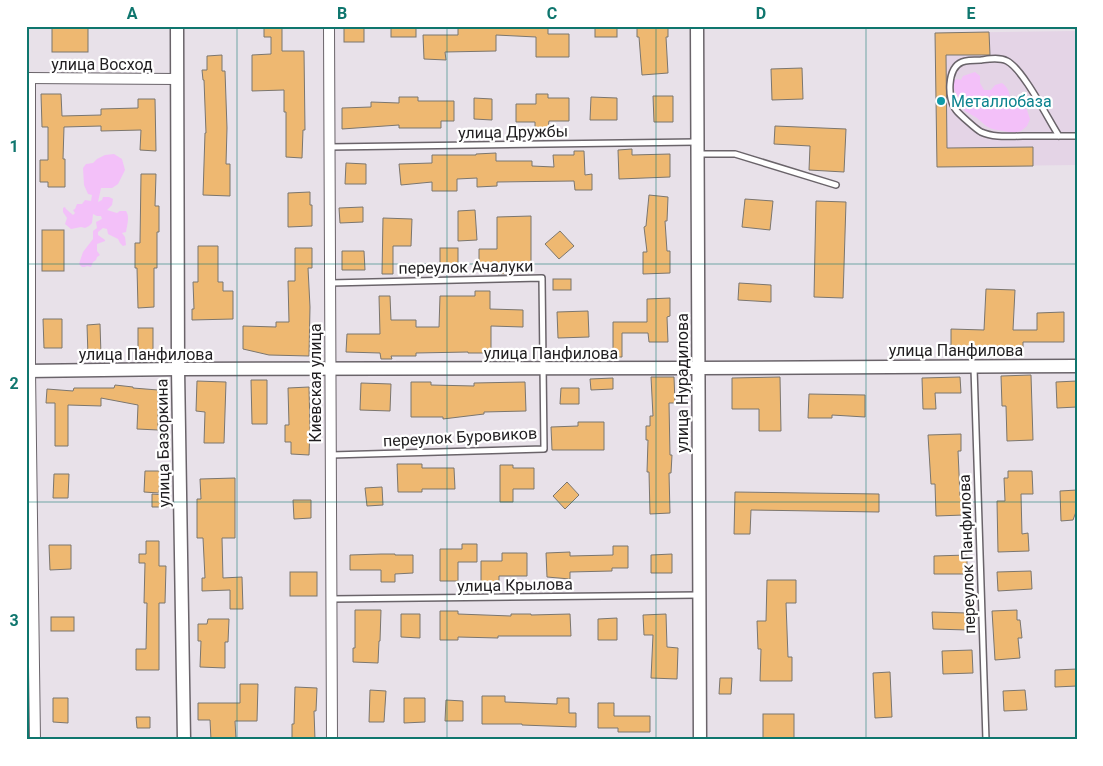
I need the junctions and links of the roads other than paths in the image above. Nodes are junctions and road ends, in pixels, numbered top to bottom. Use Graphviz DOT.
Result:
graph roads {
  1 [pos="178,26"];
  2 [pos="329,26"];
  3 [pos="697,26"];
  4 [pos="28,78"];
  5 [pos="178,79"];
  6 [pos="1059,136"];
  7 [pos="1077,136"];
  8 [pos="329,147"];
  9 [pos="697,148"];
  10 [pos="836,185"];
  11 [pos="330,283"];
  12 [pos="974,366"];
  13 [pos="1077,366"];
  14 [pos="698,368"];
  15 [pos="178,369"];
  16 [pos="330,369"];
  17 [pos="544,369"];
  18 [pos="28,371"];
  19 [pos="331,455"];
  20 [pos="699,595"];
  21 [pos="331,600"];
  22 [pos="35,740"];
  23 [pos="184,740"];
  24 [pos="332,740"];
  25 [pos="700,740"];
  26 [pos="986,740"];
  1 -- 5 [label="street, улица Базоркина"];
  2 -- 8 [label="street, Киевская улица"];
  3 -- 9 [label="street, улица Нурадилова"];
  4 -- 5 [label="street, улица Восход"];
  4 -- 18 [label="street"];
  5 -- 15 [label="street, улица Базоркина"];
  6 -- 6 [label="lane"];
  6 -- 7 [label="lane"];
  8 -- 9 [label="lane, улица Дружбы"];
  8 -- 11 [label="street, Киевская улица"];
  9 -- 10 [label="lane, улица Дружбы"];
  9 -- 14 [label="street, улица Нурадилова"];
  11 -- 16 [label="street, Киевская улица"];
  11 -- 17 [label="lane, переулок Ачалуки"];
  12 -- 13 [label="street, улица Панфилова"];
  12 -- 14 [label="street, улица Панфилова"];
  12 -- 26 [label="lane, переулок Панфилова"];
  14 -- 17 [label="street, улица Панфилова"];
  14 -- 20 [label="street, улица Нурадилова"];
  15 -- 16 [label="street, улица Панфилова"];
  15 -- 18 [label="street, улица Панфилова"];
  15 -- 23 [label="street, улица Базоркина"];
  16 -- 17 [label="street, улица Панфилова"];
  16 -- 19 [label="street, Киевская улица"];
  17 -- 19 [label="lane, переулок Буровиков"];
  18 -- 22 [label="street"];
  19 -- 21 [label="street, Киевская улица"];
  20 -- 21 [label="lane, улица Крылова"];
  20 -- 25 [label="street, улица Нурадилова"];
  21 -- 24 [label="street, Киевская улица"];
}
